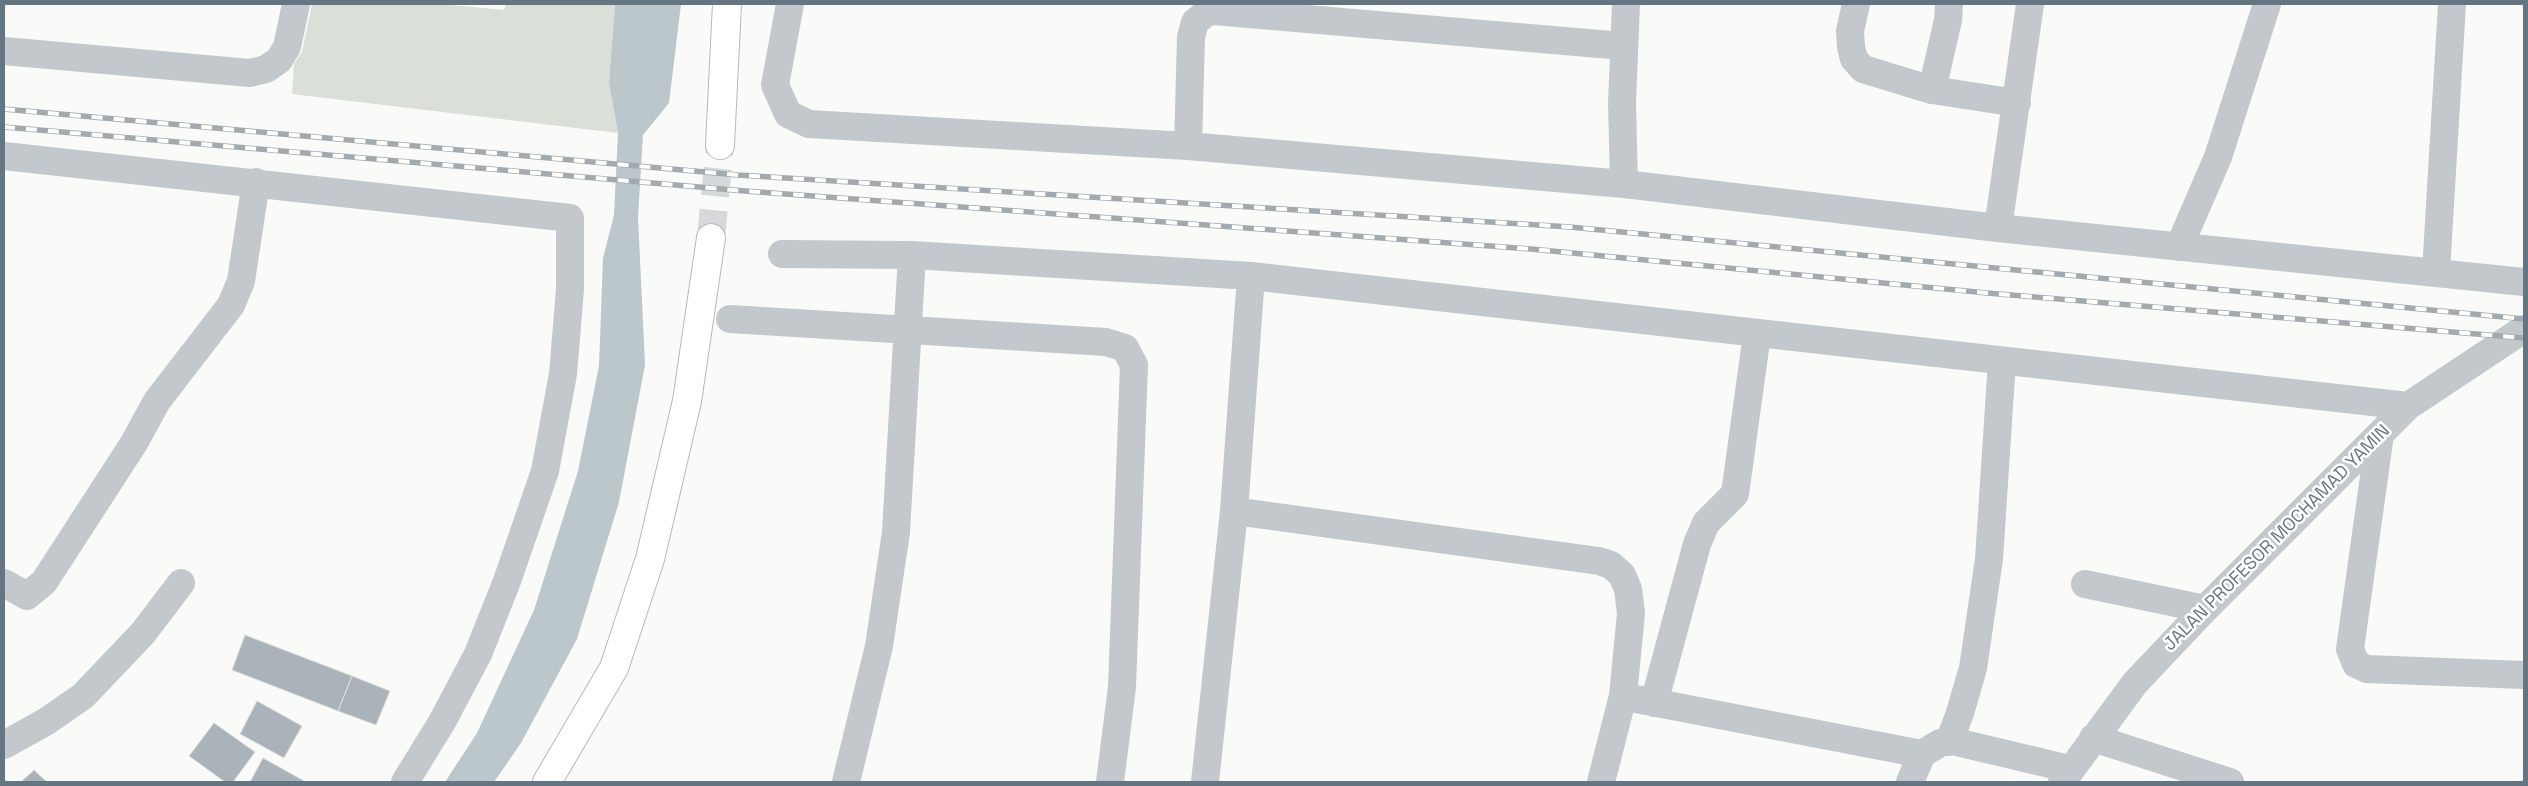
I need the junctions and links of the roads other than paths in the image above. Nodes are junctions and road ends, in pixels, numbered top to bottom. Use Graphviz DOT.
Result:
graph roads {
  1 [pos="296,4"];
  2 [pos="727,4"];
  3 [pos="790,4"];
  4 [pos="1626,4"];
  5 [pos="1856,4"];
  6 [pos="1949,4"];
  7 [pos="2030,4"];
  8 [pos="2267,4"];
  9 [pos="2452,4"];
  10 [pos="1623,46"];
  11 [pos="4,51"];
  12 [pos="1932,90"];
  13 [pos="2017,103"];
  14 [pos="720,145"];
  15 [pos="1188,146"];
  16 [pos="4,156"];
  17 [pos="256,182"];
  18 [pos="1624,184"];
  19 [pos="1998,228"];
  20 [pos="710,238"];
  21 [pos="2179,247"];
  22 [pos="782,254"];
  23 [pos="912,255"];
  24 [pos="2436,272"];
  25 [pos="1251,276"];
  26 [pos="2524,282"];
  27 [pos="730,319"];
  28 [pos="2524,329"];
  29 [pos="908,331"];
  30 [pos="1757,334"];
  31 [pos="2002,361"];
  32 [pos="2408,406"];
  33 [pos="2380,434"];
  34 [pos="1234,511"];
  35 [pos="4,583"];
  36 [pos="180,584"];
  37 [pos="2086,584"];
  38 [pos="2205,609"];
  39 [pos="2524,675"];
  40 [pos="1623,696"];
  41 [pos="1654,703"];
  42 [pos="2093,738"];
  43 [pos="1950,742"];
  44 [pos="4,744"];
  45 [pos="1922,754"];
  46 [pos="2066,776"];
  47 [pos="405,782"];
  48 [pos="547,782"];
  49 [pos="846,782"];
  50 [pos="1110,782"];
  51 [pos="1205,782"];
  52 [pos="1601,782"];
  53 [pos="1910,782"];
  54 [pos="2230,782"];
  1 -- 11 [label="street"];
  2 -- 14 [label="street"];
  3 -- 15 [label="street"];
  4 -- 10 [label="street"];
  5 -- 12 [label="street"];
  6 -- 12 [label="street"];
  7 -- 13 [label="street"];
  8 -- 21 [label="street"];
  9 -- 24 [label="street"];
  10 -- 15 [label="street"];
  10 -- 18 [label="street"];
  12 -- 13 [label="street"];
  13 -- 19 [label="street"];
  15 -- 18 [label="street"];
  16 -- 17 [label="street"];
  17 -- 35 [label="street"];
  17 -- 47 [label="street"];
  18 -- 19 [label="street"];
  19 -- 21 [label="street"];
  20 -- 48 [label="street"];
  21 -- 24 [label="street"];
  22 -- 23 [label="street"];
  23 -- 25 [label="street"];
  23 -- 29 [label="street"];
  24 -- 26 [label="street"];
  25 -- 30 [label="street"];
  25 -- 34 [label="street"];
  27 -- 29 [label="street"];
  28 -- 32 [label="street, JALAN PROFESOR MOCHAMAD YAMIN"];
  29 -- 49 [label="street"];
  29 -- 50 [label="street"];
  30 -- 31 [label="street"];
  30 -- 41 [label="street"];
  31 -- 32 [label="street"];
  31 -- 43 [label="street"];
  32 -- 33 [label="street, JALAN PROFESOR MOCHAMAD YAMIN"];
  33 -- 38 [label="street, JALAN PROFESOR MOCHAMAD YAMIN"];
  33 -- 39 [label="street"];
  34 -- 40 [label="street"];
  34 -- 51 [label="street"];
  36 -- 44 [label="street"];
  37 -- 38 [label="street"];
  38 -- 42 [label="street, JALAN PROFESOR MOCHAMAD YAMIN"];
  40 -- 41 [label="street"];
  40 -- 52 [label="street"];
  41 -- 45 [label="street"];
  42 -- 46 [label="street, JALAN PROFESOR MOCHAMAD YAMIN"];
  42 -- 54 [label="street"];
  43 -- 45 [label="street"];
  43 -- 46 [label="street"];
  45 -- 53 [label="street"];
}
